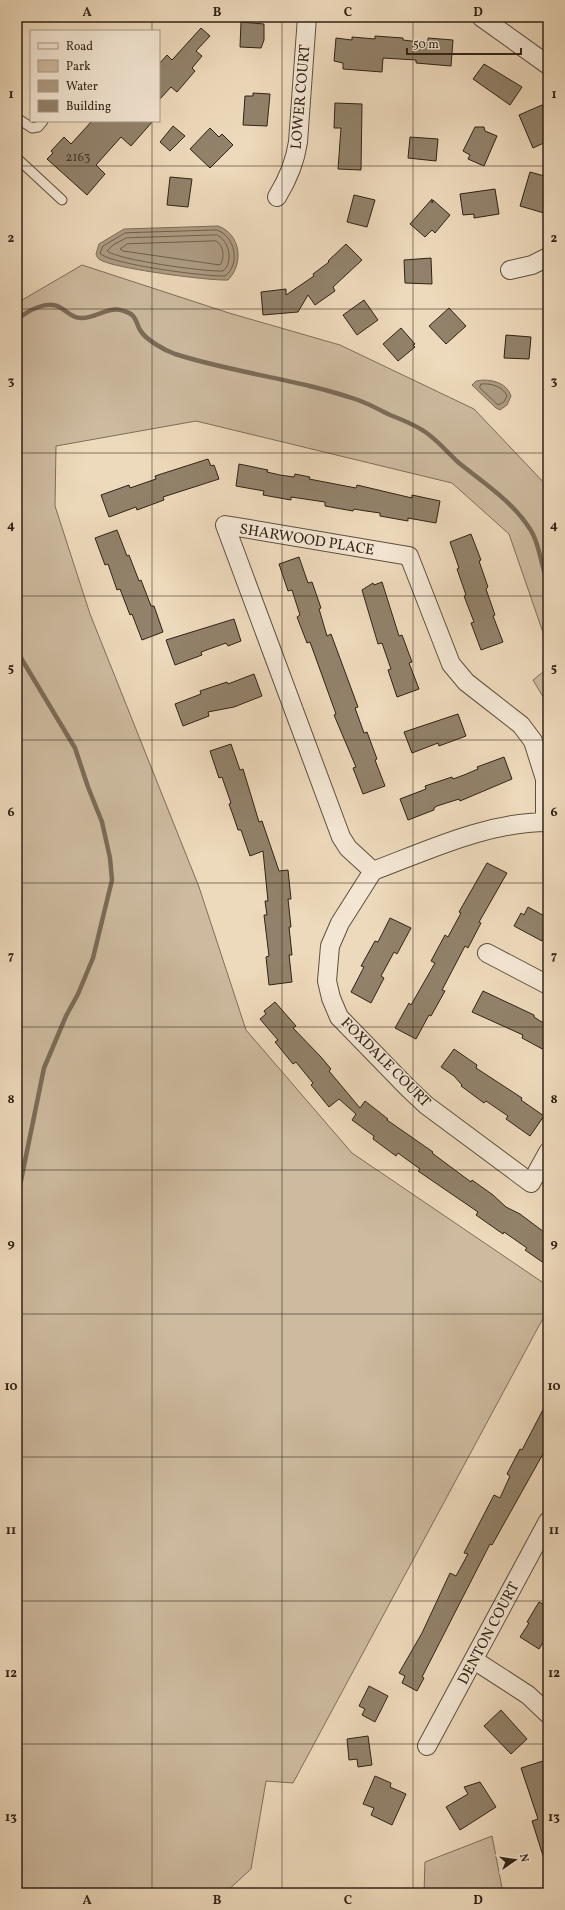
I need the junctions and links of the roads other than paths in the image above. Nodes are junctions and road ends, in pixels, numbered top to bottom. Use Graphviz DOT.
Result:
graph roads {
  1 [pos="306,17"];
  2 [pos="481,17"];
  3 [pos="548,65"];
  4 [pos="17,118"];
  5 [pos="42,122"];
  6 [pos="17,161"];
  7 [pos="276,197"];
  8 [pos="62,200"];
  9 [pos="548,257"];
  10 [pos="510,270"];
  11 [pos="547,822"];
  12 [pos="373,871"];
  13 [pos="487,953"];
  14 [pos="548,985"];
  15 [pos="548,1152"];
  16 [pos="548,1521"];
  17 [pos="474,1660"];
  18 [pos="548,1714"];
  19 [pos="427,1746"];
  1 -- 7 [label="street, LOWER COURT"];
  2 -- 3 [label="street"];
  4 -- 5 [label="lane"];
  6 -- 8 [label="lane"];
  9 -- 10 [label="street"];
  11 -- 12 [label="street"];
  11 -- 12 [label="street, SHARWOOD PLACE"];
  12 -- 15 [label="street, FOXDALE COURT"];
  13 -- 14 [label="street"];
  16 -- 17 [label="street, DENTON COURT"];
  17 -- 18 [label="street"];
  17 -- 19 [label="street, DENTON COURT"];
}
